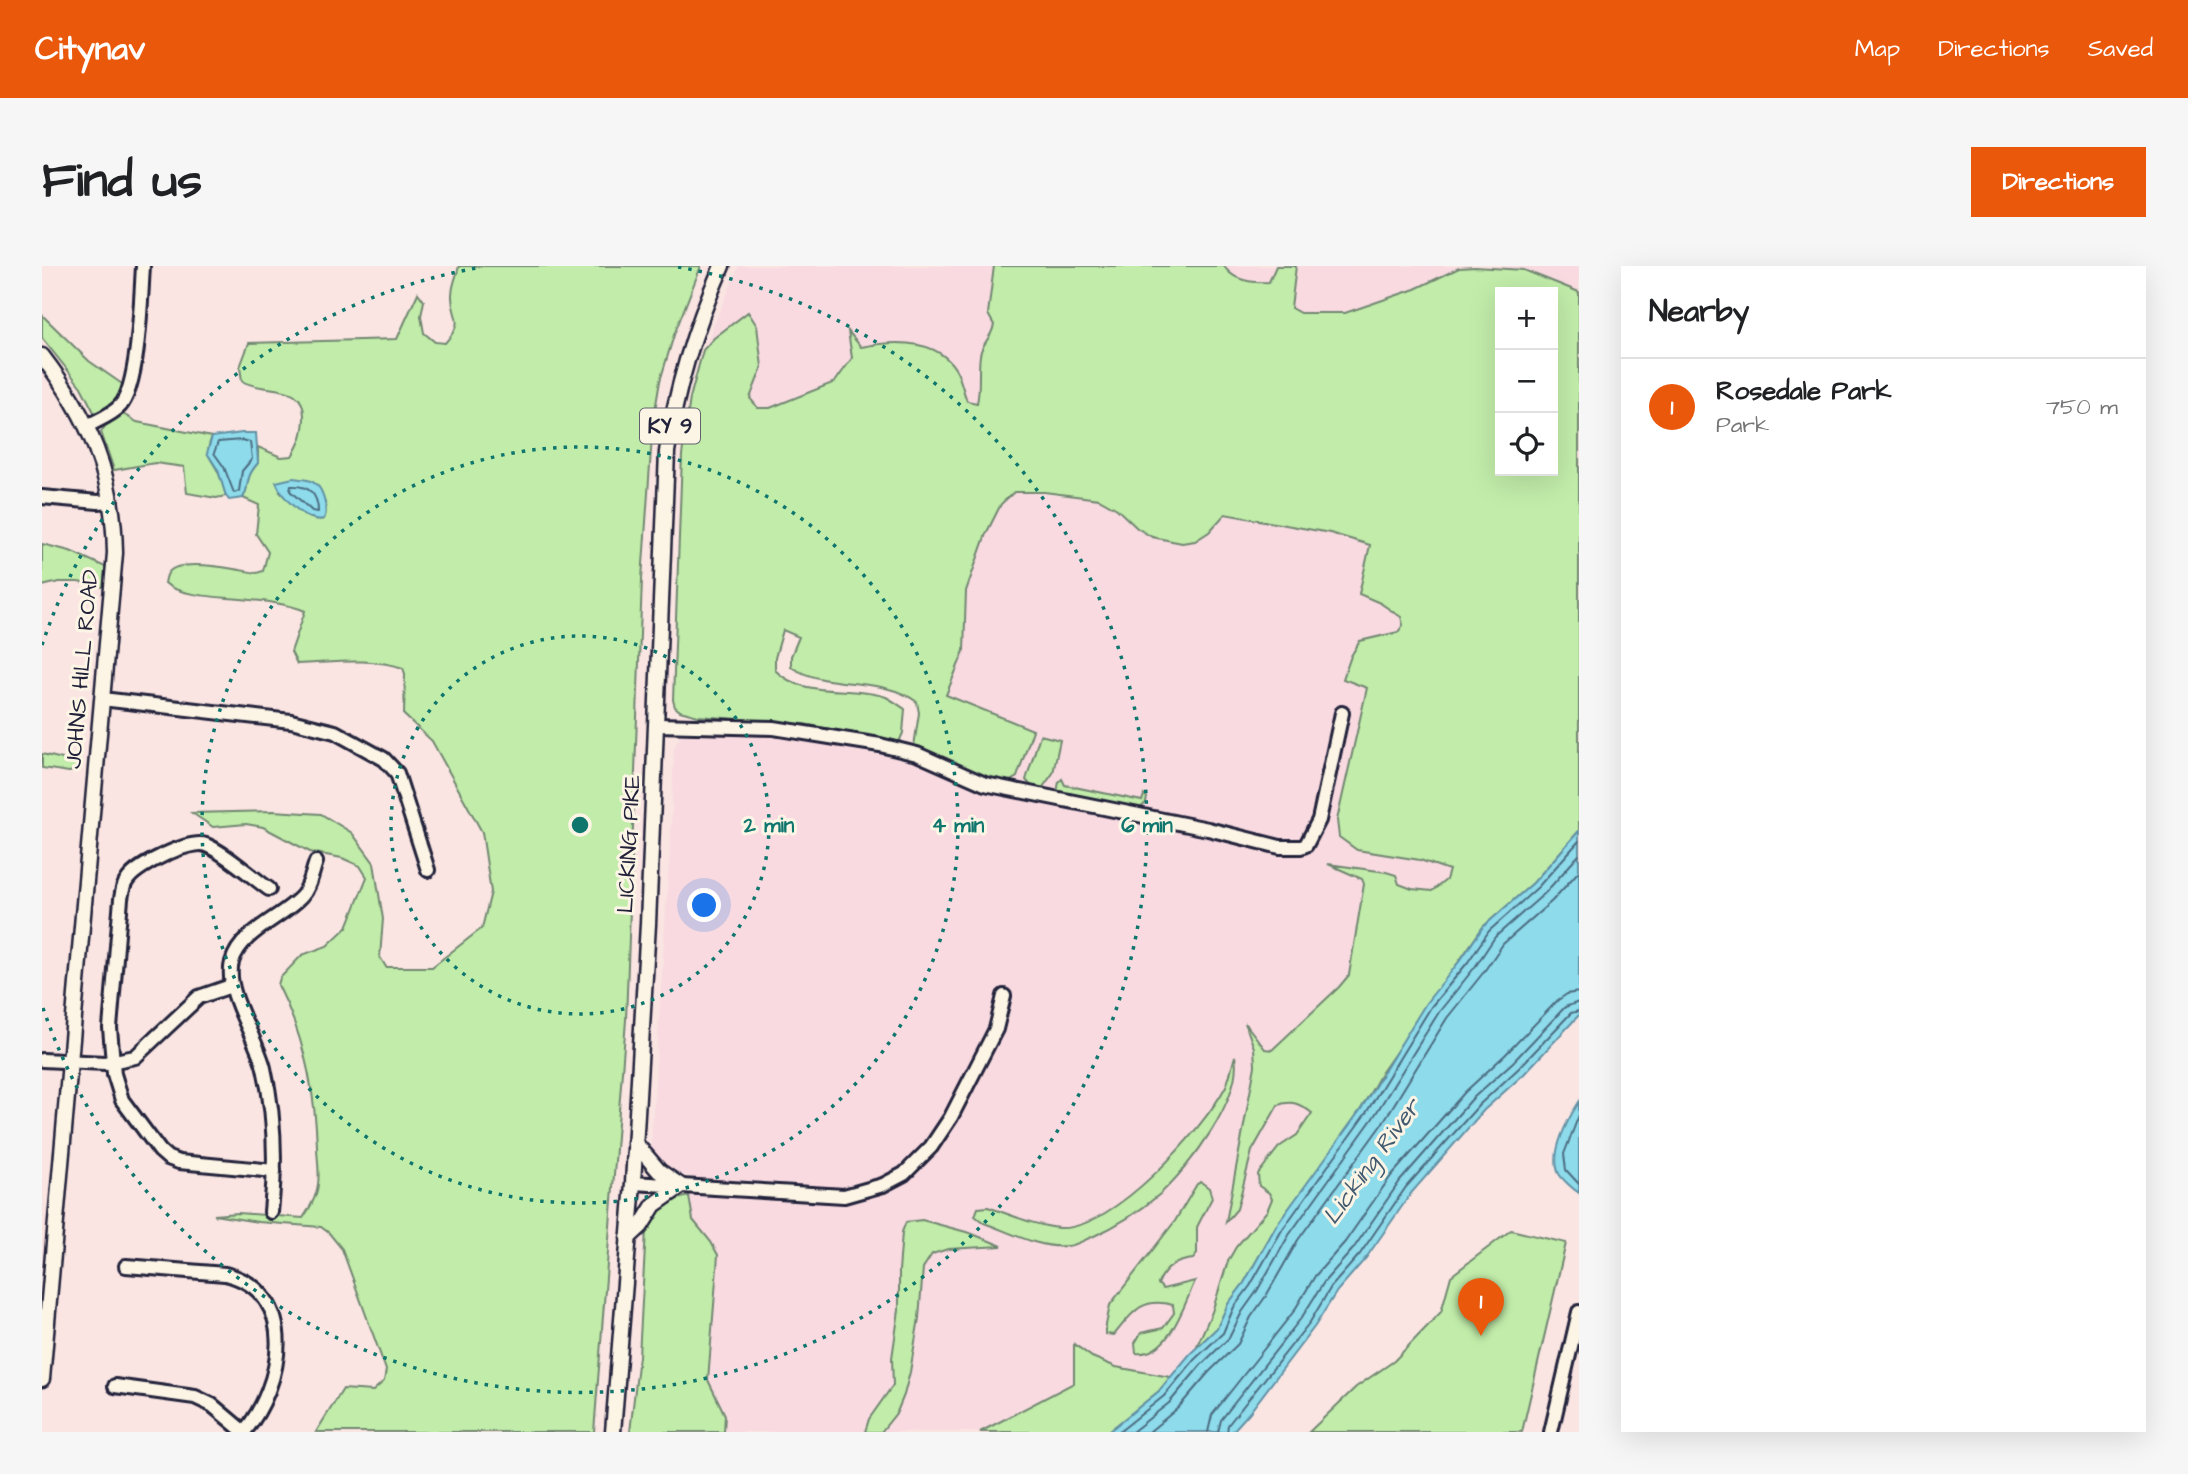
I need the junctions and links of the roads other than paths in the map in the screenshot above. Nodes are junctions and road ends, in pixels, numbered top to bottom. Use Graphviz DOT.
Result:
graph roads {
  1 [pos="143,266"];
  2 [pos="722,266"];
  3 [pos="42,356"];
  4 [pos="87,426"];
  5 [pos="42,497"];
  6 [pos="111,501"];
  7 [pos="102,699"];
  8 [pos="1342,713"];
  9 [pos="657,725"];
  10 [pos="316,862"];
  11 [pos="428,870"];
  12 [pos="269,889"];
  13 [pos="231,986"];
  14 [pos="1004,996"];
  15 [pos="42,1060"];
  16 [pos="70,1062"];
  17 [pos="113,1063"];
  18 [pos="635,1143"];
  19 [pos="274,1171"];
  20 [pos="633,1183"];
  21 [pos="681,1185"];
  22 [pos="271,1212"];
  23 [pos="628,1238"];
  24 [pos="126,1266"];
  25 [pos="1579,1312"];
  26 [pos="42,1369"];
  27 [pos="115,1385"];
  28 [pos="244,1432"];
  29 [pos="612,1432"];
  30 [pos="1552,1432"];
  1 -- 4 [label="street"];
  2 -- 9 [label="main road, LICKING PIKE / KY 9"];
  3 -- 4 [label="main road, JOHNS HILL ROAD"];
  4 -- 6 [label="main road, JOHNS HILL ROAD"];
  5 -- 6 [label="street"];
  6 -- 7 [label="main road, JOHNS HILL ROAD"];
  7 -- 11 [label="street"];
  7 -- 16 [label="main road, JOHNS HILL ROAD"];
  8 -- 9 [label="street"];
  9 -- 18 [label="main road, LICKING PIKE / KY 9"];
  10 -- 13 [label="street"];
  12 -- 17 [label="street"];
  13 -- 17 [label="street"];
  13 -- 19 [label="street"];
  14 -- 21 [label="street"];
  15 -- 16 [label="street"];
  16 -- 17 [label="street"];
  16 -- 26 [label="main road, JOHNS HILL ROAD"];
  17 -- 19 [label="street"];
  18 -- 20 [label="main road, LICKING PIKE / KY 9"];
  18 -- 21 [label="main road"];
  19 -- 22 [label="street"];
  20 -- 21 [label="street"];
  20 -- 23 [label="main road, LICKING PIKE / KY 9"];
  21 -- 23 [label="main road"];
  23 -- 29 [label="main road, LICKING PIKE / KY 9"];
  24 -- 28 [label="street"];
  25 -- 30 [label="street"];
  27 -- 28 [label="street"];
}
